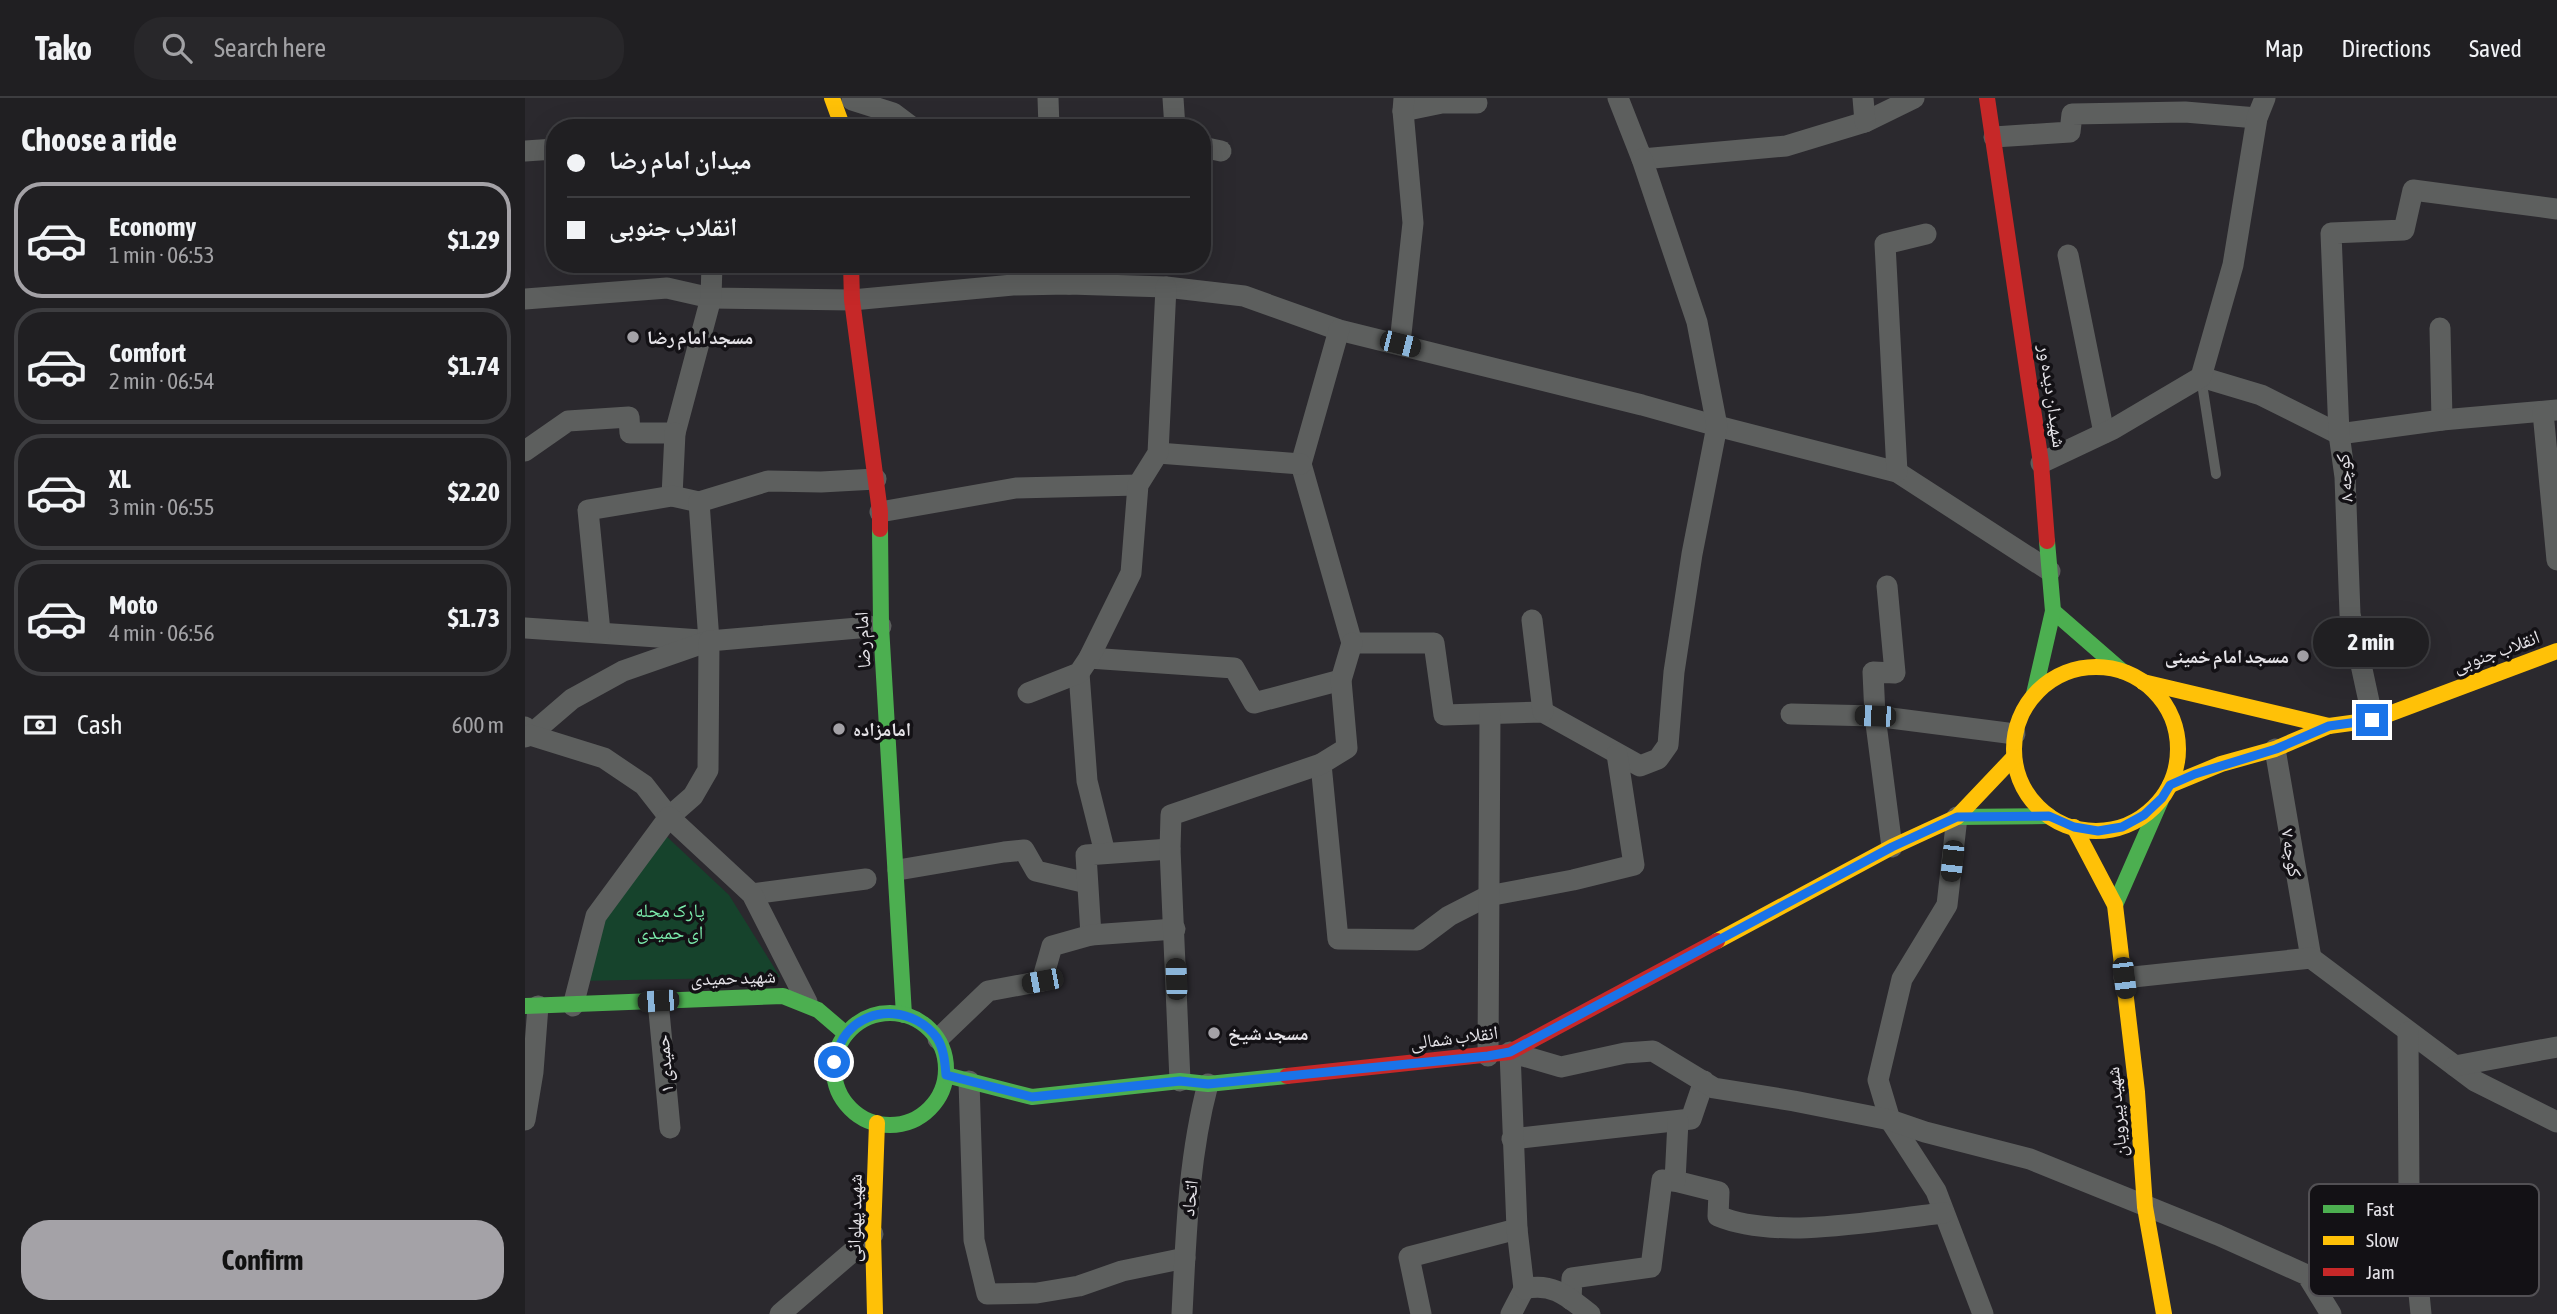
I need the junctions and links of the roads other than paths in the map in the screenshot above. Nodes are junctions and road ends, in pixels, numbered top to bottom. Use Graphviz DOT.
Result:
graph roads {
  1 [pos="1048,98"];
  2 [pos="1173,98"];
  3 [pos="1618,98"];
  4 [pos="1863,98"];
  5 [pos="1914,98"];
  6 [pos="1987,98"];
  7 [pos="845,99"];
  8 [pos="1477,103"];
  9 [pos="1403,104"];
  10 [pos="2261,108"];
  11 [pos="844,119"];
  12 [pos="901,119"];
  13 [pos="1049,119"];
  14 [pos="1174,119"];
  15 [pos="1865,122"];
  16 [pos="1993,137"];
  17 [pos="546,150"];
  18 [pos="525,151"];
  19 [pos="1642,159"];
  20 [pos="2557,209"];
  21 [pos="1926,234"];
  22 [pos="2068,255"];
  23 [pos="712,273"];
  24 [pos="851,273"];
  25 [pos="1064,274"];
  26 [pos="1166,287"];
  27 [pos="711,298"];
  28 [pos="525,299"];
  29 [pos="852,300"];
  30 [pos="2440,328"];
  31 [pos="1339,330"];
  32 [pos="1400,344"];
  33 [pos="2201,377"];
  34 [pos="2550,411"];
  35 [pos="2442,420"];
  36 [pos="1717,426"];
  37 [pos="675,433"];
  38 [pos="2104,433"];
  39 [pos="2339,434"];
  40 [pos="525,451"];
  41 [pos="1158,453"];
  42 [pos="2041,463"];
  43 [pos="1301,464"];
  44 [pos="1897,472"];
  45 [pos="2216,474"];
  46 [pos="876,479"];
  47 [pos="1138,485"];
  48 [pos="672,496"];
  49 [pos="699,502"];
  50 [pos="880,512"];
  51 [pos="2557,560"];
  52 [pos="2050,571"];
  53 [pos="1887,586"];
  54 [pos="2053,611"];
  55 [pos="1532,620"];
  56 [pos="881,625"];
  57 [pos="525,628"];
  58 [pos="600,632"];
  59 [pos="709,640"];
  60 [pos="1352,643"];
  61 [pos="2557,651"];
  62 [pos="1084,666"];
  63 [pos="2122,671"];
  64 [pos="1341,681"];
  65 [pos="2143,682"];
  66 [pos="1028,694"];
  67 [pos="2034,694"];
  68 [pos="1543,712"];
  69 [pos="1490,714"];
  70 [pos="1791,714"];
  71 [pos="1875,716"];
  72 [pos="2372,720"];
  73 [pos="2329,726"];
  74 [pos="527,733"];
  75 [pos="2015,734"];
  76 [pos="2276,749"];
  77 [pos="1617,754"];
  78 [pos="2014,757"];
  79 [pos="1321,764"];
  80 [pos="2166,792"];
  81 [pos="2049,816"];
  82 [pos="669,817"];
  83 [pos="1957,817"];
  84 [pos="2074,827"];
  85 [pos="1892,847"];
  86 [pos="1170,849"];
  87 [pos="1105,853"];
  88 [pos="898,870"];
  89 [pos="866,879"];
  90 [pos="1087,883"];
  91 [pos="752,894"];
  92 [pos="1488,895"];
  93 [pos="2115,905"];
  94 [pos="1175,929"];
  95 [pos="1091,935"];
  96 [pos="2311,958"];
  97 [pos="2124,978"];
  98 [pos="658,1001"];
  99 [pos="807,1002"];
  100 [pos="532,1006"];
  101 [pos="573,1006"];
  102 [pos="904,1015"];
  103 [pos="2408,1032"];
  104 [pos="846,1034"];
  105 [pos="938,1039"];
  106 [pos="2557,1047"];
  107 [pos="1510,1052"];
  108 [pos="1488,1056"];
  109 [pos="2455,1066"];
  110 [pos="946,1075"];
  111 [pos="969,1081"];
  112 [pos="1180,1081"];
  113 [pos="1704,1081"];
  114 [pos="1208,1084"];
  115 [pos="1890,1120"];
  116 [pos="525,1121"];
  117 [pos="1678,1121"];
  118 [pos="2557,1122"];
  119 [pos="877,1123"];
  120 [pos="670,1128"];
  121 [pos="1512,1139"];
  122 [pos="1675,1181"];
  123 [pos="2409,1184"];
  124 [pos="2144,1207"];
  125 [pos="1944,1213"];
  126 [pos="1517,1229"];
  127 [pos="873,1234"];
  128 [pos="1185,1258"];
  129 [pos="2309,1278"];
  130 [pos="1524,1289"];
  131 [pos="2320,1296"];
  132 [pos="2419,1296"];
  133 [pos="1571,1300"];
  134 [pos="780,1314"];
  135 [pos="875,1314"];
  136 [pos="1182,1314"];
  137 [pos="1421,1314"];
  138 [pos="1511,1314"];
  139 [pos="1590,1314"];
  140 [pos="1983,1314"];
  141 [pos="2164,1314"];
  142 [pos="2331,1314"];
  143 [pos="2421,1314"];
  1 -- 13 [label="street"];
  2 -- 14 [label="street"];
  3 -- 19 [label="street"];
  4 -- 15 [label="street"];
  5 -- 15 [label="street"];
  6 -- 16 [label="main road, شهیدان دیده ور"];
  7 -- 11 [label="main road"];
  7 -- 12 [label="street"];
  8 -- 9 [label="street"];
  9 -- 32 [label="street"];
  10 -- 16 [label="street"];
  10 -- 33 [label="street"];
  15 -- 19 [label="street"];
  16 -- 42 [label="main road, شهیدان دیده ور"];
  17 -- 18 [label="street"];
  19 -- 36 [label="street"];
  20 -- 39 [label="street, کوچه ۸"];
  21 -- 44 [label="street"];
  22 -- 38 [label="street"];
  23 -- 27 [label="street"];
  24 -- 29 [label="main road, امام رضا"];
  25 -- 26 [label="street"];
  25 -- 29 [label="street"];
  26 -- 31 [label="street"];
  26 -- 41 [label="street"];
  27 -- 28 [label="street"];
  27 -- 29 [label="street"];
  27 -- 37 [label="street"];
  29 -- 46 [label="main road, امام رضا"];
  30 -- 35 [label="street"];
  31 -- 32 [label="street"];
  31 -- 43 [label="street"];
  32 -- 36 [label="street"];
  33 -- 38 [label="street"];
  33 -- 39 [label="street"];
  33 -- 45 [label="lane"];
  34 -- 35 [label="street"];
  34 -- 51 [label="street"];
  35 -- 39 [label="street"];
  36 -- 44 [label="street"];
  36 -- 77 [label="street"];
  37 -- 40 [label="street"];
  37 -- 48 [label="street"];
  38 -- 42 [label="street"];
  39 -- 72 [label="street, کوچه ۸"];
  41 -- 43 [label="street"];
  41 -- 47 [label="street"];
  42 -- 52 [label="main road, شهیدان دیده ور"];
  43 -- 60 [label="street"];
  44 -- 52 [label="street"];
  46 -- 49 [label="street"];
  46 -- 50 [label="main road, امام رضا"];
  47 -- 50 [label="street"];
  47 -- 62 [label="street"];
  48 -- 49 [label="street"];
  48 -- 58 [label="street"];
  49 -- 59 [label="street"];
  50 -- 56 [label="main road, امام رضا"];
  52 -- 54 [label="main road, شهیدان دیده ور"];
  53 -- 71 [label="street"];
  54 -- 63 [label="main road"];
  54 -- 67 [label="main road, شهیدان دیده ور"];
  55 -- 68 [label="street"];
  56 -- 59 [label="street"];
  56 -- 88 [label="main road, امام رضا"];
  57 -- 58 [label="street"];
  58 -- 59 [label="street"];
  59 -- 74 [label="street"];
  59 -- 82 [label="street"];
  60 -- 64 [label="street"];
  60 -- 69 [label="street"];
  61 -- 72 [label="main road, انقلاب جنوبی"];
  62 -- 64 [label="street"];
  62 -- 66 [label="street"];
  62 -- 87 [label="street"];
  63 -- 65 [label="main road"];
  63 -- 67 [label="main road"];
  64 -- 79 [label="street"];
  65 -- 73 [label="main road"];
  65 -- 80 [label="main road"];
  67 -- 75 [label="main road"];
  68 -- 69 [label="street"];
  68 -- 77 [label="street"];
  69 -- 92 [label="street"];
  70 -- 71 [label="street"];
  71 -- 75 [label="street"];
  71 -- 85 [label="street"];
  72 -- 73 [label="main road, انقلاب جنوبی"];
  73 -- 76 [label="main road"];
  74 -- 82 [label="street"];
  75 -- 78 [label="main road"];
  76 -- 80 [label="main road"];
  76 -- 96 [label="street, کوچه ۷"];
  77 -- 92 [label="street"];
  78 -- 81 [label="main road"];
  78 -- 83 [label="main road"];
  79 -- 86 [label="street"];
  79 -- 92 [label="street"];
  80 -- 84 [label="main road"];
  80 -- 93 [label="main road"];
  81 -- 83 [label="main road"];
  81 -- 84 [label="main road"];
  82 -- 91 [label="street"];
  82 -- 101 [label="street"];
  83 -- 85 [label="main road, انقلاب شمالی"];
  83 -- 115 [label="street"];
  84 -- 93 [label="main road"];
  85 -- 107 [label="main road, انقلاب شمالی"];
  86 -- 87 [label="street"];
  86 -- 94 [label="street"];
  87 -- 90 [label="street"];
  88 -- 90 [label="street"];
  88 -- 102 [label="main road, امام رضا"];
  89 -- 91 [label="street"];
  90 -- 95 [label="street"];
  91 -- 99 [label="street"];
  92 -- 108 [label="street"];
  93 -- 97 [label="main road, شهید پیرویان"];
  94 -- 95 [label="street"];
  94 -- 112 [label="street"];
  95 -- 105 [label="street"];
  96 -- 97 [label="street"];
  96 -- 103 [label="street"];
  97 -- 124 [label="main road, شهید پیرویان"];
  98 -- 99 [label="main road, شهید حمیدی"];
  98 -- 101 [label="main road, شهید حمیدی"];
  98 -- 120 [label="street, حمیدی ۱"];
  99 -- 104 [label="main road, شهید حمیدی"];
  100 -- 101 [label="main road, شهید حمیدی"];
  100 -- 116 [label="street"];
  102 -- 104 [label="main road"];
  102 -- 105 [label="main road"];
  103 -- 109 [label="street"];
  103 -- 123 [label="street"];
  104 -- 119 [label="main road"];
  105 -- 110 [label="main road"];
  106 -- 109 [label="street"];
  107 -- 108 [label="main road, انقلاب شمالی"];
  107 -- 113 [label="street"];
  107 -- 121 [label="street"];
  108 -- 114 [label="main road, انقلاب شمالی"];
  109 -- 118 [label="street"];
  110 -- 111 [label="main road, انقلاب شمالی"];
  110 -- 119 [label="main road"];
  111 -- 112 [label="main road, انقلاب شمالی"];
  111 -- 128 [label="street"];
  112 -- 114 [label="main road, انقلاب شمالی"];
  113 -- 115 [label="street"];
  113 -- 117 [label="street"];
  114 -- 128 [label="street, اتحاد"];
  115 -- 124 [label="street"];
  115 -- 125 [label="street"];
  117 -- 121 [label="street"];
  117 -- 122 [label="street"];
  119 -- 127 [label="main road, شهید پهلوانی"];
  121 -- 126 [label="street"];
  122 -- 125 [label="street"];
  122 -- 133 [label="street"];
  124 -- 129 [label="street"];
  124 -- 141 [label="main road, شهید پیرویان"];
  125 -- 140 [label="street"];
  126 -- 130 [label="street"];
  126 -- 137 [label="street"];
  127 -- 134 [label="street"];
  127 -- 135 [label="main road, شهید پهلوانی"];
  128 -- 136 [label="street, اتحاد"];
  130 -- 133 [label="street"];
  130 -- 138 [label="street"];
  131 -- 142 [label="street"];
  132 -- 143 [label="street"];
  133 -- 139 [label="street"];
}
